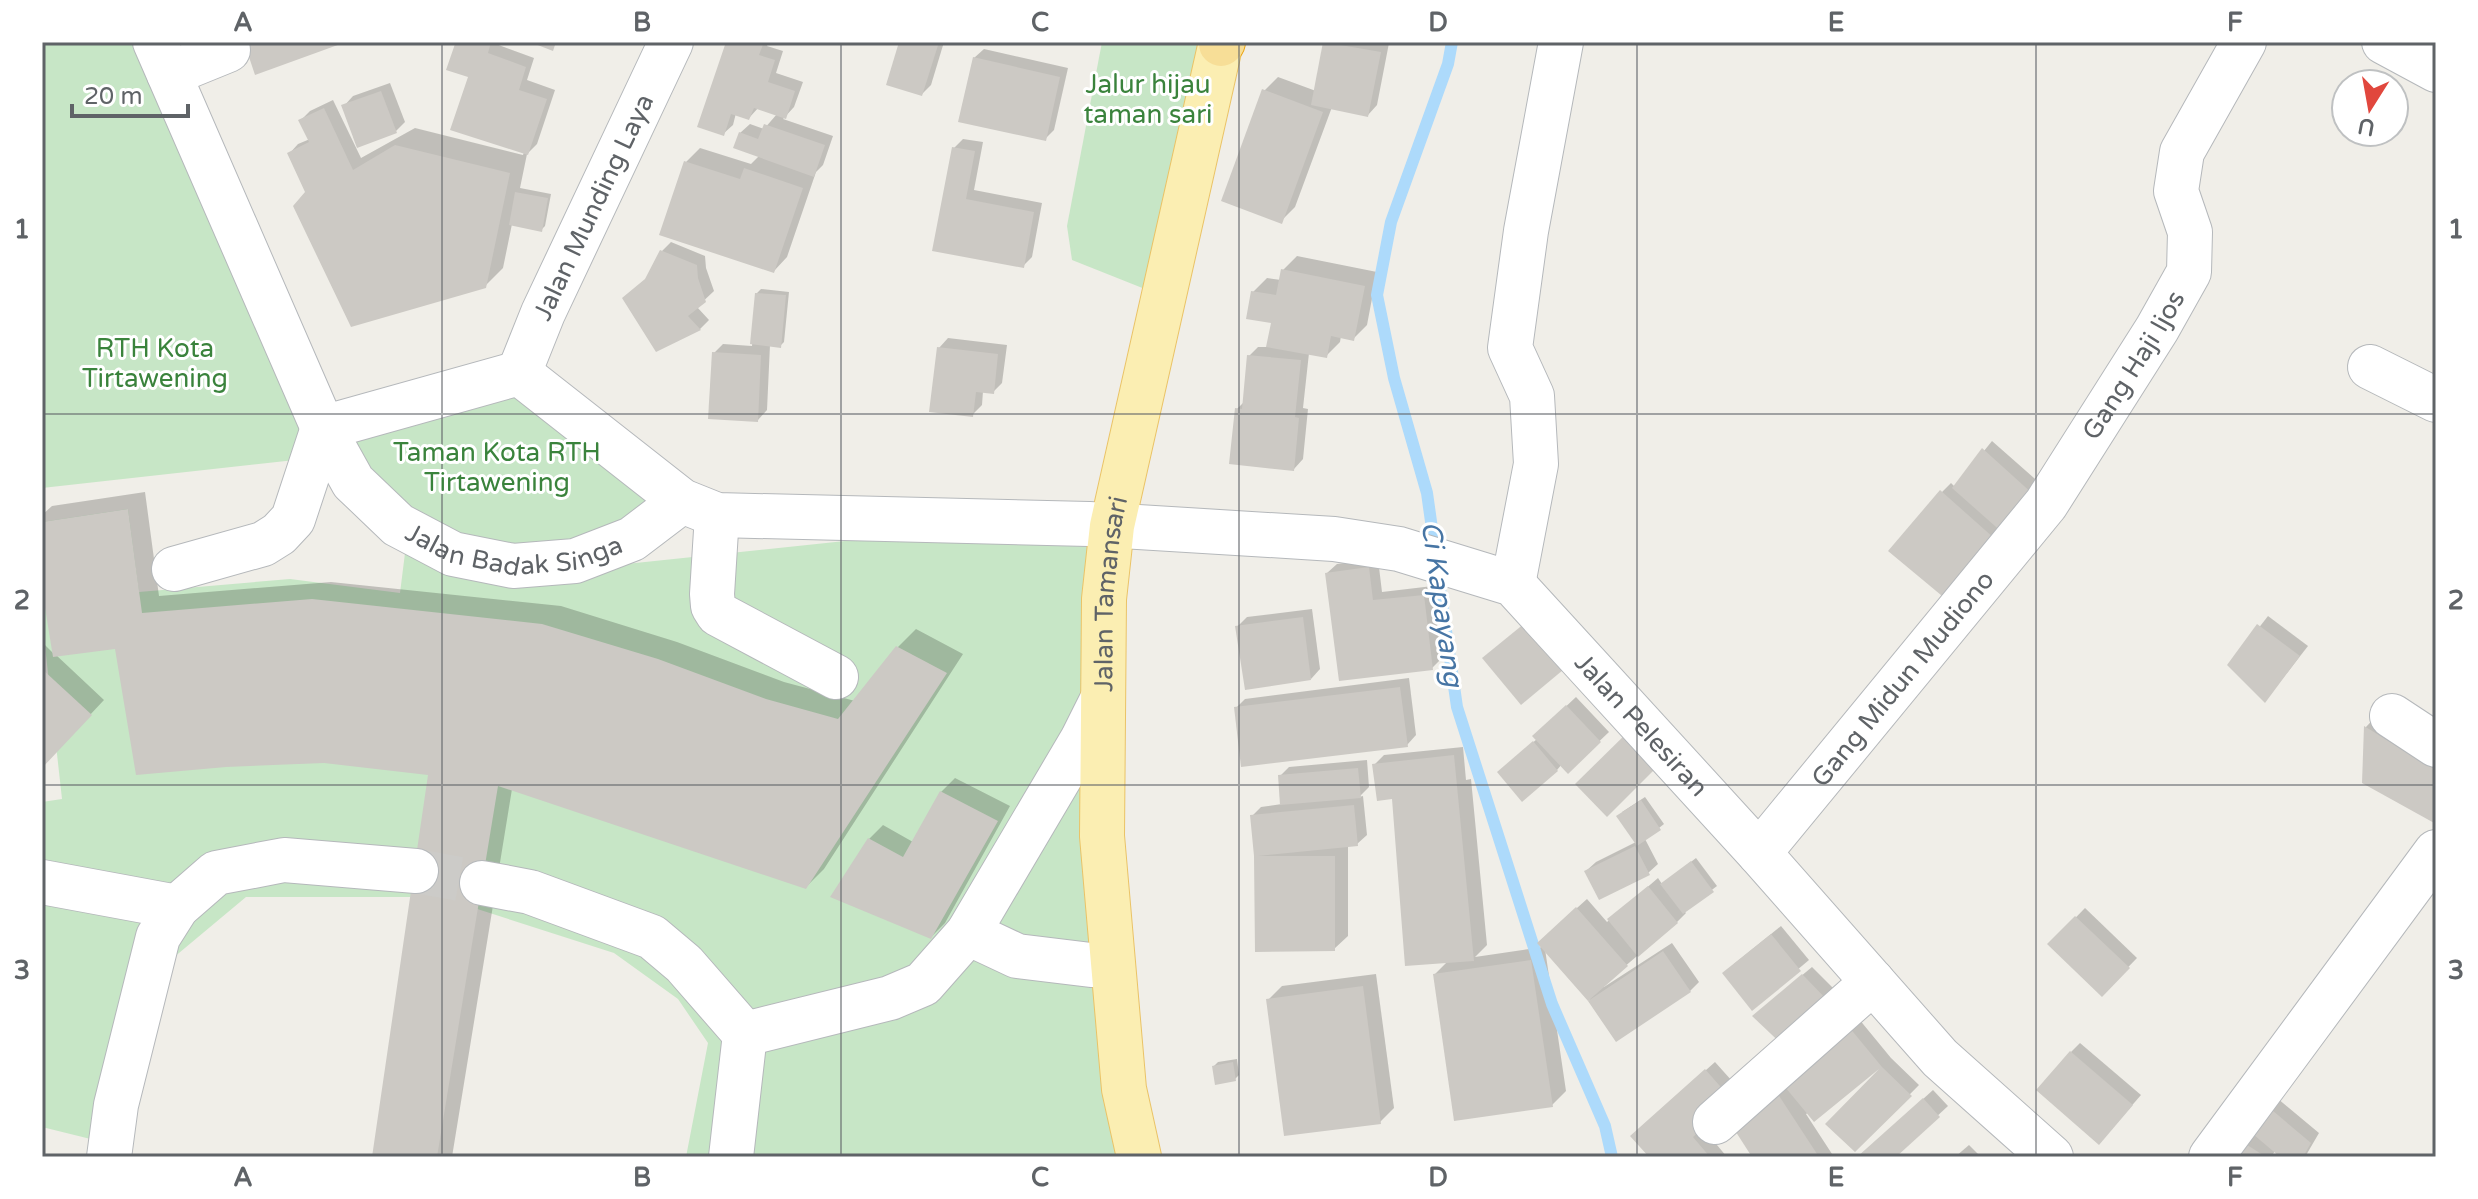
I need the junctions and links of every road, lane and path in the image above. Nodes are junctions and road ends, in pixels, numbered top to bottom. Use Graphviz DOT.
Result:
graph roads {
  1 [pos="671,42"];
  2 [pos="1561,42"];
  3 [pos="2244,42"];
  4 [pos="2384,42"];
  5 [pos="1222,43"];
  6 [pos="228,50"];
  7 [pos="162,58"];
  8 [pos="2436,70"];
  9 [pos="2370,367"];
  10 [pos="519,373"];
  11 [pos="2436,400"];
  12 [pos="323,428"];
  13 [pos="2046,504"];
  14 [pos="699,508"];
  15 [pos="1112,526"];
  16 [pos="174,569"];
  17 [pos="1513,584"];
  18 [pos="836,677"];
  19 [pos="1102,700"];
  20 [pos="2392,716"];
  21 [pos="2436,745"];
  22 [pos="2436,852"];
  23 [pos="1759,853"];
  24 [pos="416,871"];
  25 [pos="42,882"];
  26 [pos="482,883"];
  27 [pos="177,907"];
  28 [pos="968,933"];
  29 [pos="1112,964"];
  30 [pos="1873,982"];
  31 [pos="745,1034"];
  32 [pos="1715,1122"];
  33 [pos="109,1157"];
  34 [pos="731,1157"];
  35 [pos="1139,1157"];
  36 [pos="2051,1157"];
  37 [pos="2211,1157"];
  1 -- 10 [label="street, Jalan Munding Laya"];
  2 -- 17 [label="street"];
  3 -- 13 [label="street, Gang Haji Ijos"];
  4 -- 8 [label="street"];
  5 -- 15 [label="main road, Jalan Tamansari"];
  6 -- 7 [label="street"];
  7 -- 12 [label="street, Jalan Badak Singa"];
  9 -- 11 [label="street"];
  10 -- 12 [label="street"];
  10 -- 14 [label="street"];
  12 -- 14 [label="street, Jalan Badak Singa"];
  12 -- 16 [label="street"];
  13 -- 23 [label="street, Gang Midun Mudiono"];
  14 -- 15 [label="street"];
  14 -- 18 [label="street"];
  15 -- 17 [label="street, Jalan Pelesiran"];
  15 -- 19 [label="main road, Jalan Tamansari"];
  17 -- 23 [label="street, Jalan Pelesiran"];
  19 -- 28 [label="street"];
  19 -- 29 [label="main road, Jalan Tamansari"];
  20 -- 21 [label="street"];
  22 -- 37 [label="street"];
  23 -- 30 [label="street, Jalan Pelesiran"];
  24 -- 27 [label="street"];
  25 -- 27 [label="street"];
  26 -- 31 [label="street"];
  27 -- 33 [label="street"];
  28 -- 29 [label="street"];
  28 -- 31 [label="street"];
  29 -- 35 [label="main road, Jalan Tamansari"];
  30 -- 32 [label="street"];
  30 -- 36 [label="street, Jalan Pelesiran"];
  31 -- 34 [label="street"];
}
